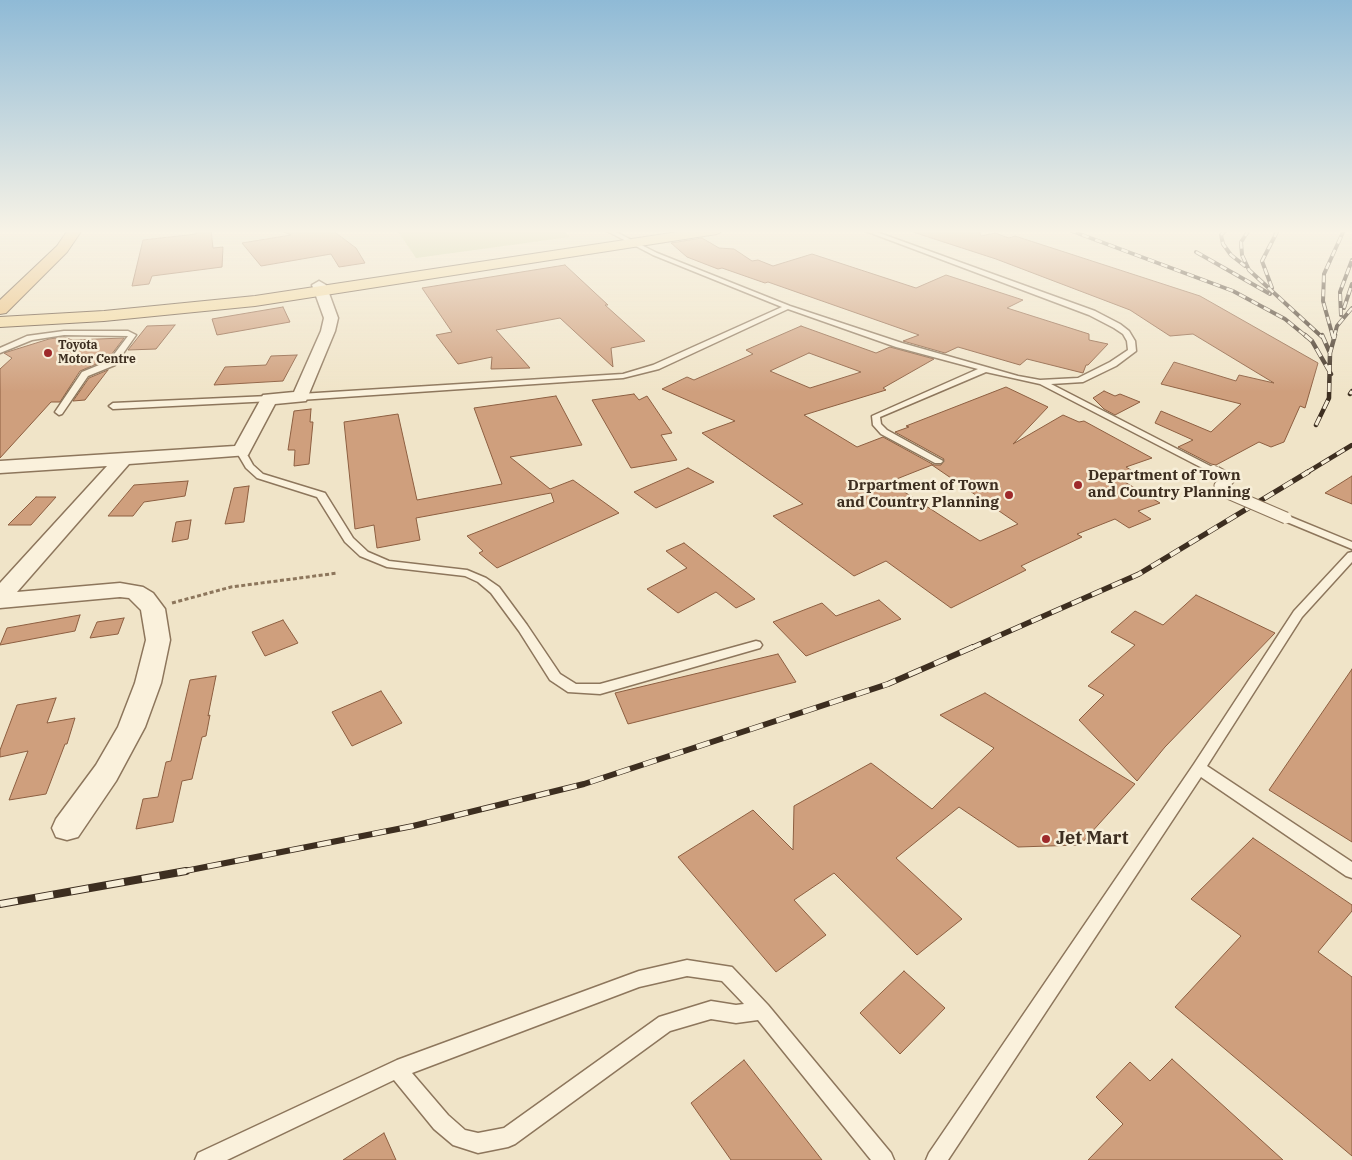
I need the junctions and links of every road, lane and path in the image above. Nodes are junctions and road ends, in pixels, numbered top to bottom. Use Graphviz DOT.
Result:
graph roads {
  1 [pos="39,284"];
  2 [pos="361,284"];
  3 [pos="371,284"];
  4 [pos="733,284"];
  5 [pos="1013,284"];
  6 [pos="322,293"];
  7 [pos="788,307"];
  8 [pos="4,318"];
  9 [pos="0,351"];
  10 [pos="982,370"];
  11 [pos="1040,382"];
  12 [pos="300,397"];
  13 [pos="269,399"];
  14 [pos="113,406"];
  15 [pos="59,412"];
  16 [pos="241,451"];
  17 [pos="123,459"];
  18 [pos="938,461"];
  19 [pos="0,467"];
  20 [pos="1352,546"];
  21 [pos="1352,555"];
  22 [pos="338,573"];
  23 [pos="0,597"];
  24 [pos="0,601"];
  25 [pos="152,609"];
  26 [pos="756,645"];
  27 [pos="1199,768"];
  28 [pos="66,828"];
  29 [pos="1352,871"];
  30 [pos="762,1011"];
  31 [pos="396,1069"];
  32 [pos="205,1160"];
  33 [pos="884,1160"];
  34 [pos="936,1160"];
  1 -- 8 [label="highway"];
  2 -- 6 [label="main road"];
  3 -- 6 [label="main road"];
  4 -- 7 [label="lane"];
  5 -- 11 [label="lane"];
  6 -- 8 [label="main road"];
  6 -- 8 [label="main road"];
  6 -- 12 [label="street"];
  7 -- 10 [label="lane"];
  7 -- 12 [label="lane"];
  9 -- 15 [label="lane"];
  10 -- 11 [label="lane"];
  10 -- 18 [label="lane"];
  11 -- 20 [label="lane, bridge"];
  12 -- 13 [label="street"];
  13 -- 14 [label="lane"];
  13 -- 16 [label="street"];
  16 -- 17 [label="street"];
  16 -- 26 [label="lane"];
  17 -- 19 [label="street"];
  17 -- 23 [label="street"];
  21 -- 27 [label="lane"];
  22 -- 25 [label="path"];
  24 -- 25 [label="street"];
  25 -- 28 [label="street"];
  27 -- 29 [label="lane"];
  27 -- 34 [label="lane"];
  30 -- 31 [label="lane"];
  30 -- 31 [label="lane"];
  30 -- 33 [label="lane"];
  31 -- 32 [label="lane"];
}
